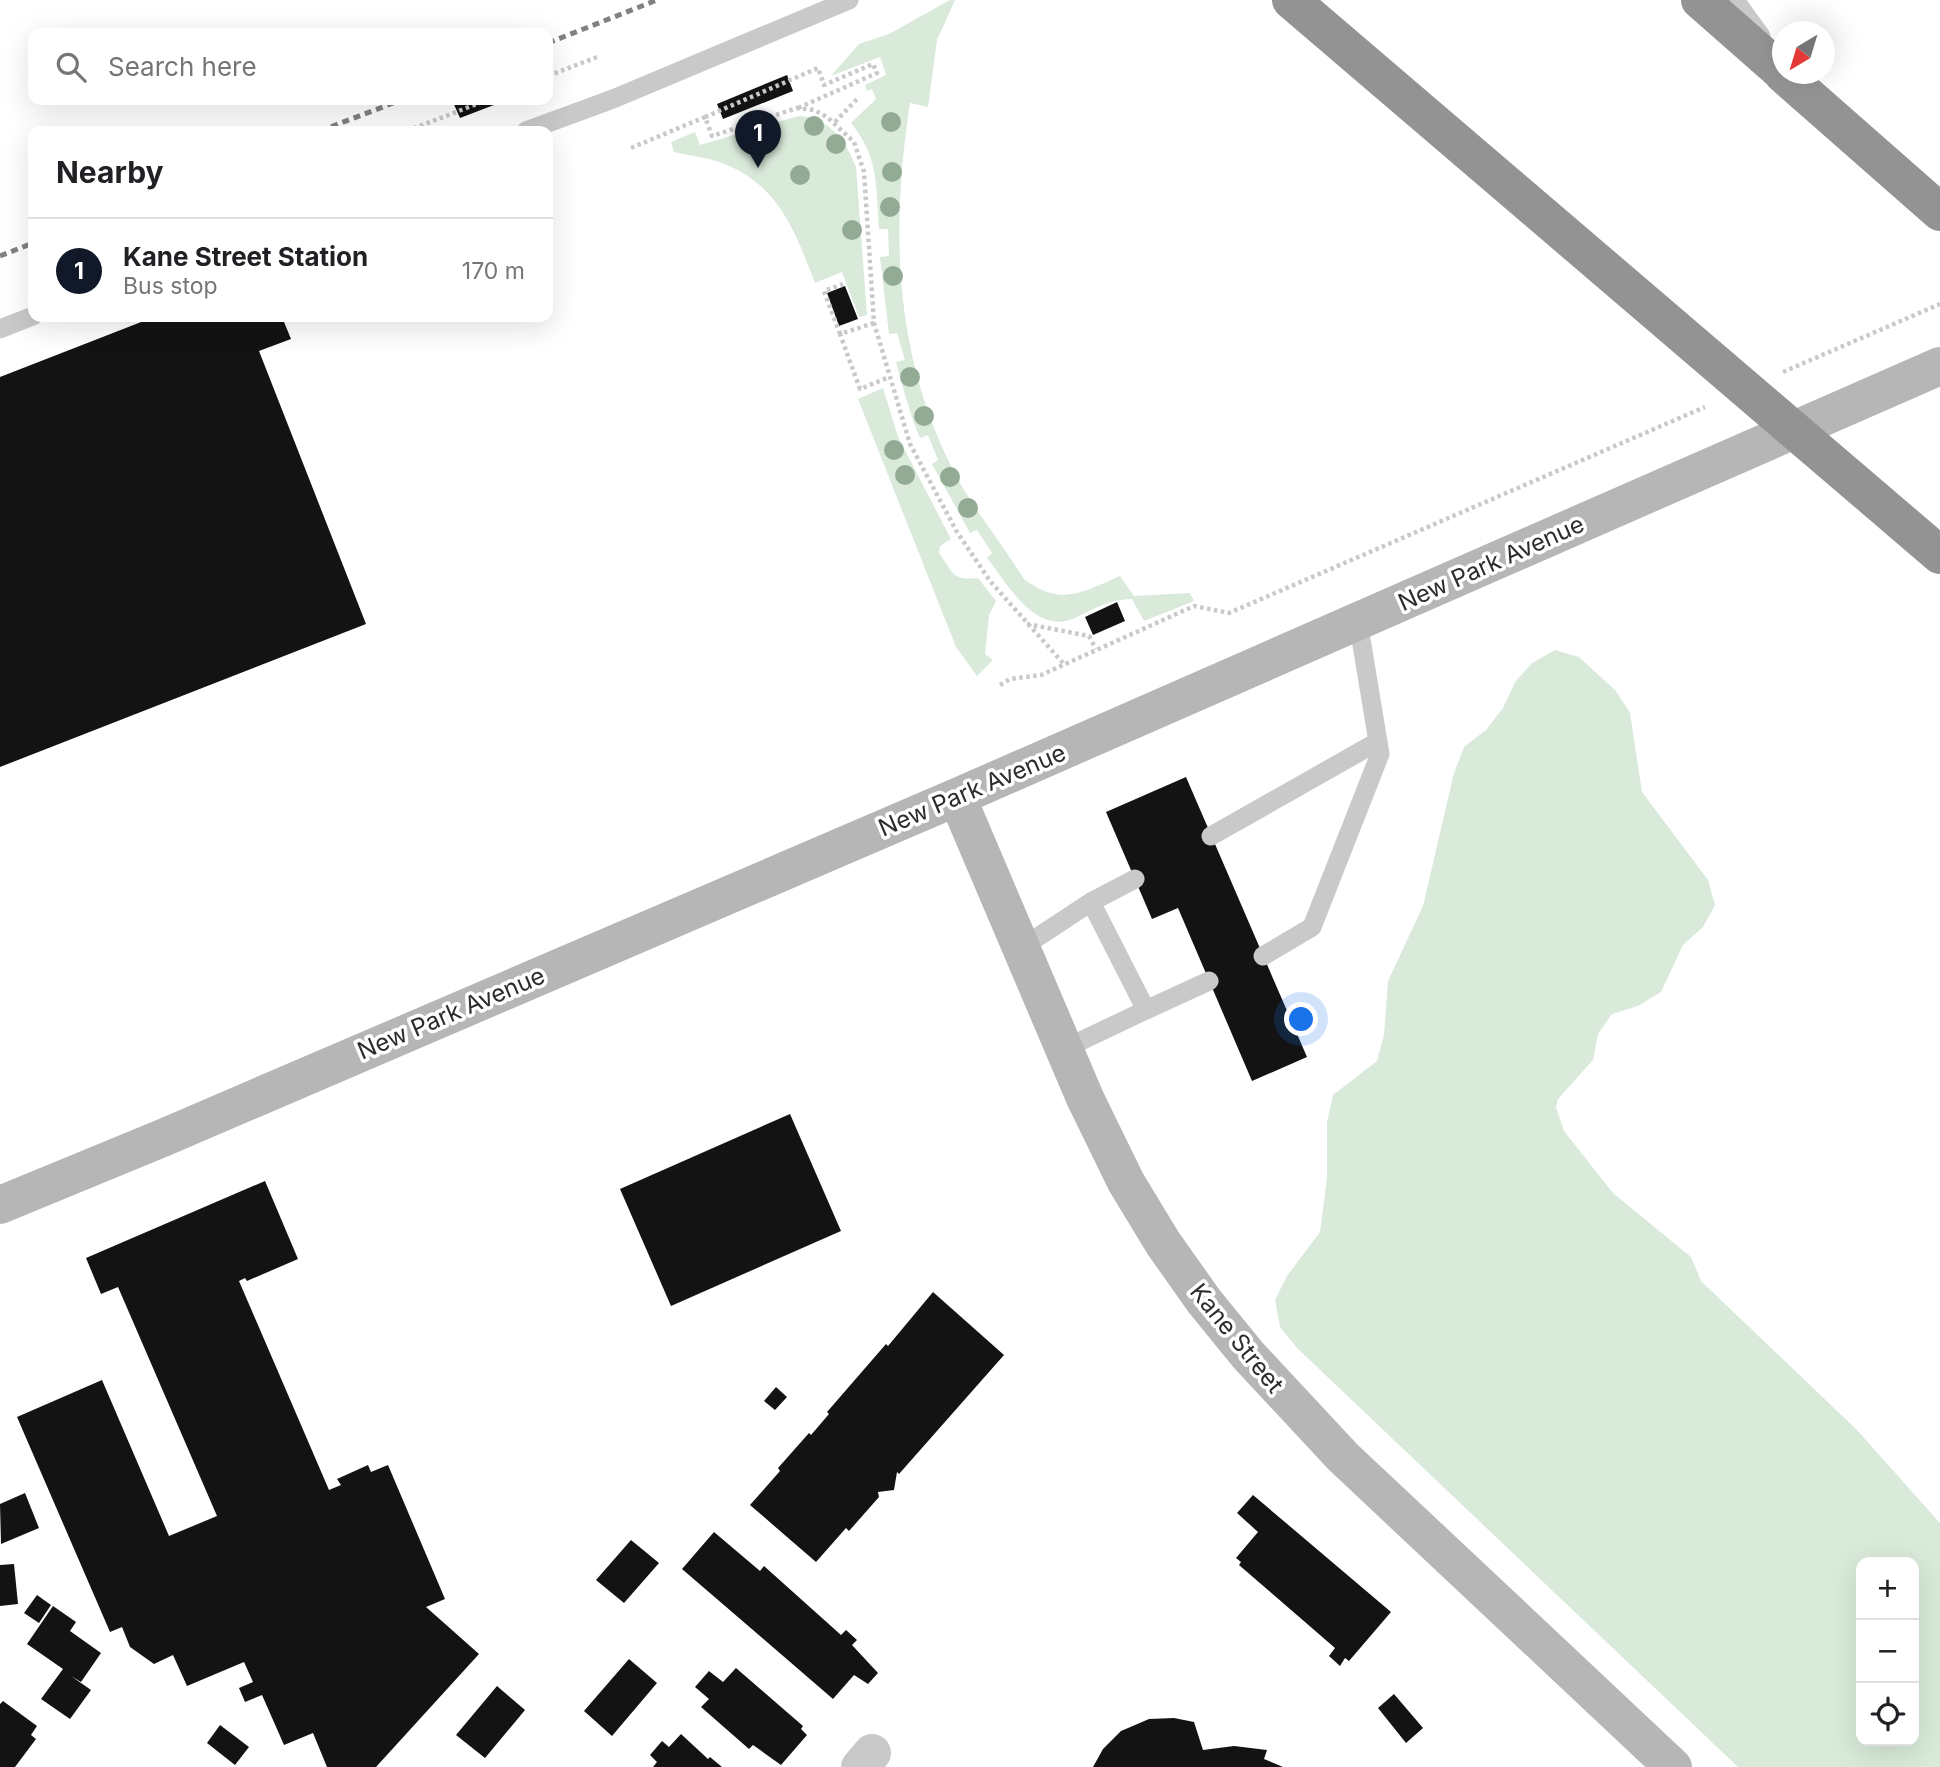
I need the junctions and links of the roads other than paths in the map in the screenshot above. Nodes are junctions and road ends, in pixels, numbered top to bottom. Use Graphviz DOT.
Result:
graph roads {
  1 [pos="849,0"];
  2 [pos="1291,0"];
  3 [pos="1700,0"];
  4 [pos="1735,0"];
  5 [pos="1772,52"];
  6 [pos="1772,61"];
  7 [pos="1798,84"];
  8 [pos="538,126"];
  9 [pos="1940,212"];
  10 [pos="28,318"];
  11 [pos="0,329"];
  12 [pos="1940,366"];
  13 [pos="1940,555"];
  14 [pos="1359,621"];
  15 [pos="1377,742"];
  16 [pos="957,797"];
  17 [pos="1211,836"];
  18 [pos="1135,879"];
  19 [pos="1091,902"];
  20 [pos="1021,948"];
  21 [pos="1263,956"];
  22 [pos="1209,981"];
  23 [pos="1146,1010"];
  24 [pos="1064,1049"];
  25 [pos="0,1205"];
  26 [pos="1673,1767"];
  1 -- 8 [label="lane"];
  2 -- 13 [label="highway, bridge"];
  3 -- 6 [label="highway"];
  4 -- 5 [label="lane"];
  7 -- 9 [label="highway"];
  10 -- 11 [label="lane"];
  12 -- 14 [label="main road, New Park Avenue"];
  14 -- 15 [label="lane"];
  14 -- 16 [label="main road, New Park Avenue"];
  15 -- 17 [label="lane"];
  15 -- 21 [label="lane"];
  16 -- 20 [label="main road, Kane Street"];
  16 -- 25 [label="main road, New Park Avenue"];
  18 -- 19 [label="lane"];
  19 -- 20 [label="lane"];
  19 -- 23 [label="lane"];
  20 -- 24 [label="main road, Kane Street"];
  22 -- 23 [label="lane"];
  23 -- 24 [label="lane"];
  24 -- 26 [label="main road, Kane Street"];
}
